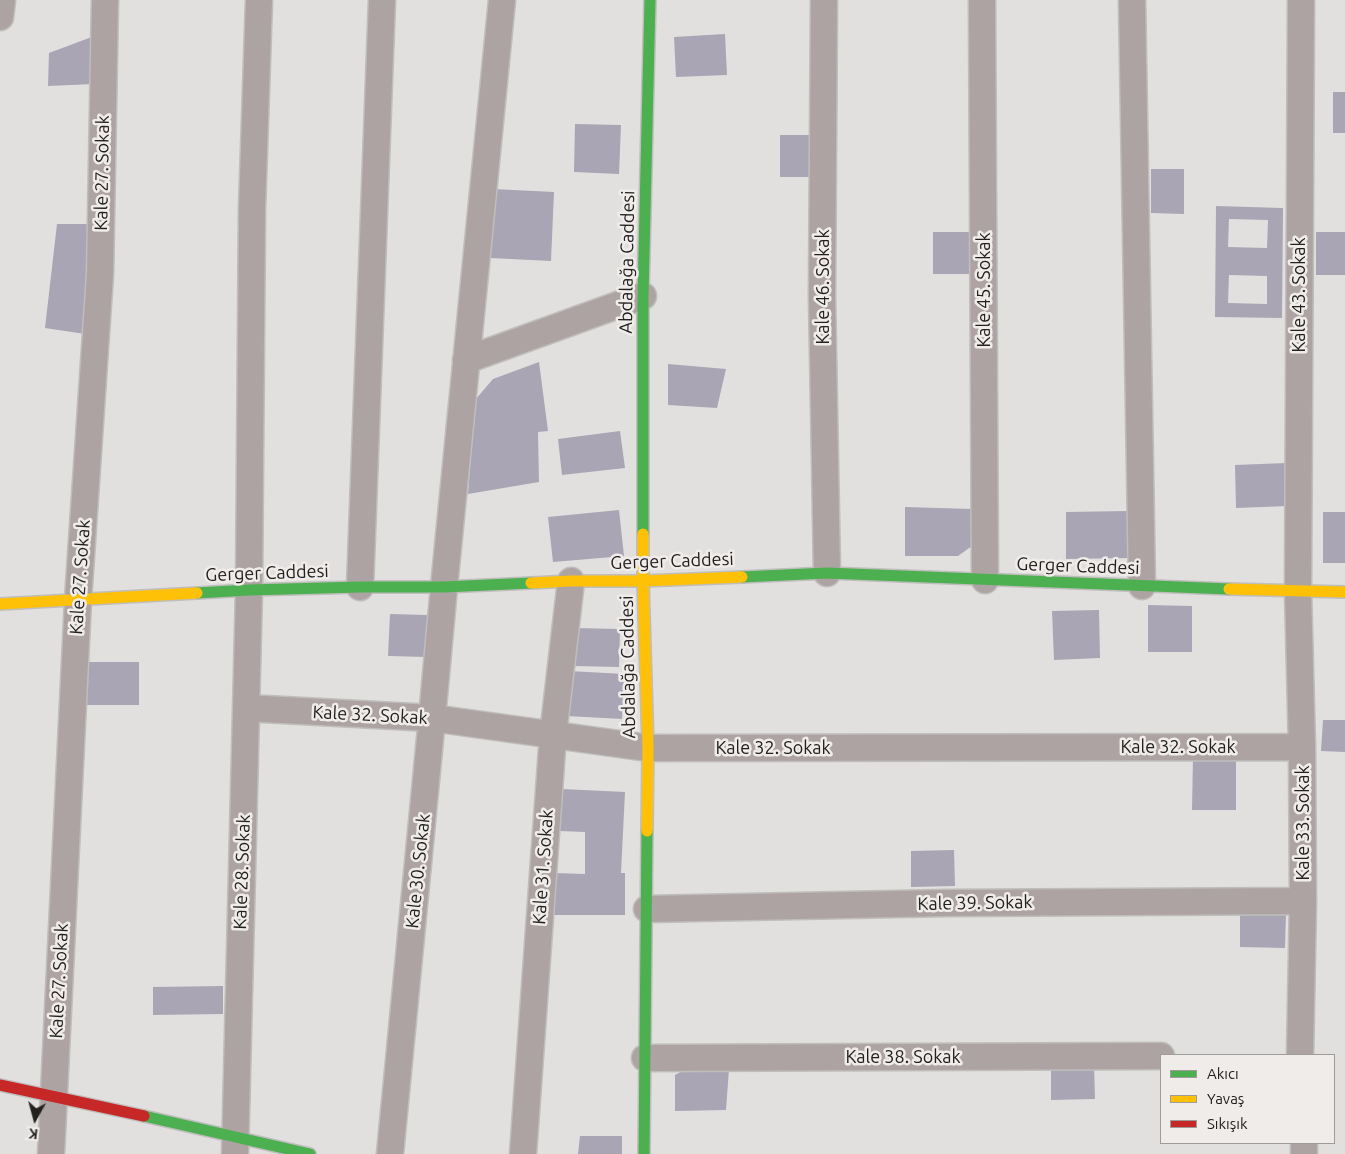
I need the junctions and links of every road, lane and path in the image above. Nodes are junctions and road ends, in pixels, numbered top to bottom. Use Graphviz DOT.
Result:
graph roads {
  1 [pos="2,0"];
  2 [pos="105,0"];
  3 [pos="259,0"];
  4 [pos="382,0"];
  5 [pos="502,0"];
  6 [pos="650,0"];
  7 [pos="824,0"];
  8 [pos="982,0"];
  9 [pos="1132,0"];
  10 [pos="1300,0"];
  11 [pos="0,17"];
  12 [pos="644,296"];
  13 [pos="466,360"];
  14 [pos="827,574"];
  15 [pos="985,580"];
  16 [pos="571,581"];
  17 [pos="644,581"];
  18 [pos="1142,586"];
  19 [pos="360,587"];
  20 [pos="444,587"];
  21 [pos="249,590"];
  22 [pos="1298,591"];
  23 [pos="1345,592"];
  24 [pos="78,600"];
  25 [pos="0,604"];
  26 [pos="246,708"];
  27 [pos="432,718"];
  28 [pos="553,735"];
  29 [pos="1302,747"];
  30 [pos="648,748"];
  31 [pos="1303,901"];
  32 [pos="647,909"];
  33 [pos="1300,1054"];
  34 [pos="1160,1056"];
  35 [pos="645,1058"];
  36 [pos="0,1085"];
  37 [pos="54,1096"];
  38 [pos="235,1145"];
  39 [pos="51,1154"];
  40 [pos="310,1154"];
  41 [pos="390,1154"];
  42 [pos="523,1154"];
  43 [pos="644,1154"];
  1 -- 11 [label="street"];
  2 -- 24 [label="street, Kale 27. Sokak"];
  3 -- 21 [label="street, Kale 28. Sokak"];
  4 -- 19 [label="street"];
  5 -- 13 [label="street, Kale 30. Sokak"];
  6 -- 12 [label="street, Abdalağa Caddesi"];
  7 -- 14 [label="street, Kale 46. Sokak"];
  8 -- 15 [label="street, Kale 45. Sokak"];
  9 -- 18 [label="street"];
  10 -- 22 [label="street, Kale 43. Sokak"];
  12 -- 13 [label="street"];
  12 -- 17 [label="street, Abdalağa Caddesi"];
  13 -- 20 [label="street, Kale 30. Sokak"];
  14 -- 15 [label="street, Gerger Caddesi"];
  14 -- 17 [label="street, Gerger Caddesi"];
  15 -- 18 [label="street, Gerger Caddesi"];
  16 -- 17 [label="street, Gerger Caddesi"];
  16 -- 20 [label="street, Gerger Caddesi"];
  16 -- 28 [label="street, Kale 31. Sokak"];
  17 -- 30 [label="street, Abdalağa Caddesi"];
  18 -- 22 [label="street, Gerger Caddesi"];
  19 -- 20 [label="street, Gerger Caddesi"];
  19 -- 21 [label="street, Gerger Caddesi"];
  20 -- 27 [label="street, Kale 30. Sokak"];
  21 -- 24 [label="street, Gerger Caddesi"];
  21 -- 26 [label="street, Kale 28. Sokak"];
  22 -- 23 [label="street, Gerger Caddesi"];
  22 -- 29 [label="street, Kale 33. Sokak"];
  24 -- 25 [label="street, Gerger Caddesi"];
  24 -- 37 [label="street, Kale 27. Sokak"];
  26 -- 27 [label="street, Kale 32. Sokak"];
  26 -- 38 [label="street, Kale 28. Sokak"];
  27 -- 28 [label="street, Kale 32. Sokak"];
  27 -- 41 [label="street, Kale 30. Sokak"];
  28 -- 30 [label="street, Kale 32. Sokak"];
  28 -- 42 [label="street, Kale 31. Sokak"];
  29 -- 30 [label="street, Kale 32. Sokak"];
  29 -- 31 [label="street, Kale 33. Sokak"];
  30 -- 32 [label="street, Abdalağa Caddesi"];
  31 -- 32 [label="street, Kale 39. Sokak"];
  31 -- 33 [label="street, Kale 33. Sokak"];
  32 -- 35 [label="street, Abdalağa Caddesi"];
  34 -- 35 [label="street, Kale 38. Sokak"];
  35 -- 43 [label="street, Abdalağa Caddesi"];
  36 -- 37 [label="street"];
  37 -- 38 [label="street"];
  37 -- 39 [label="street, Kale 27. Sokak"];
  38 -- 40 [label="street"];
}
